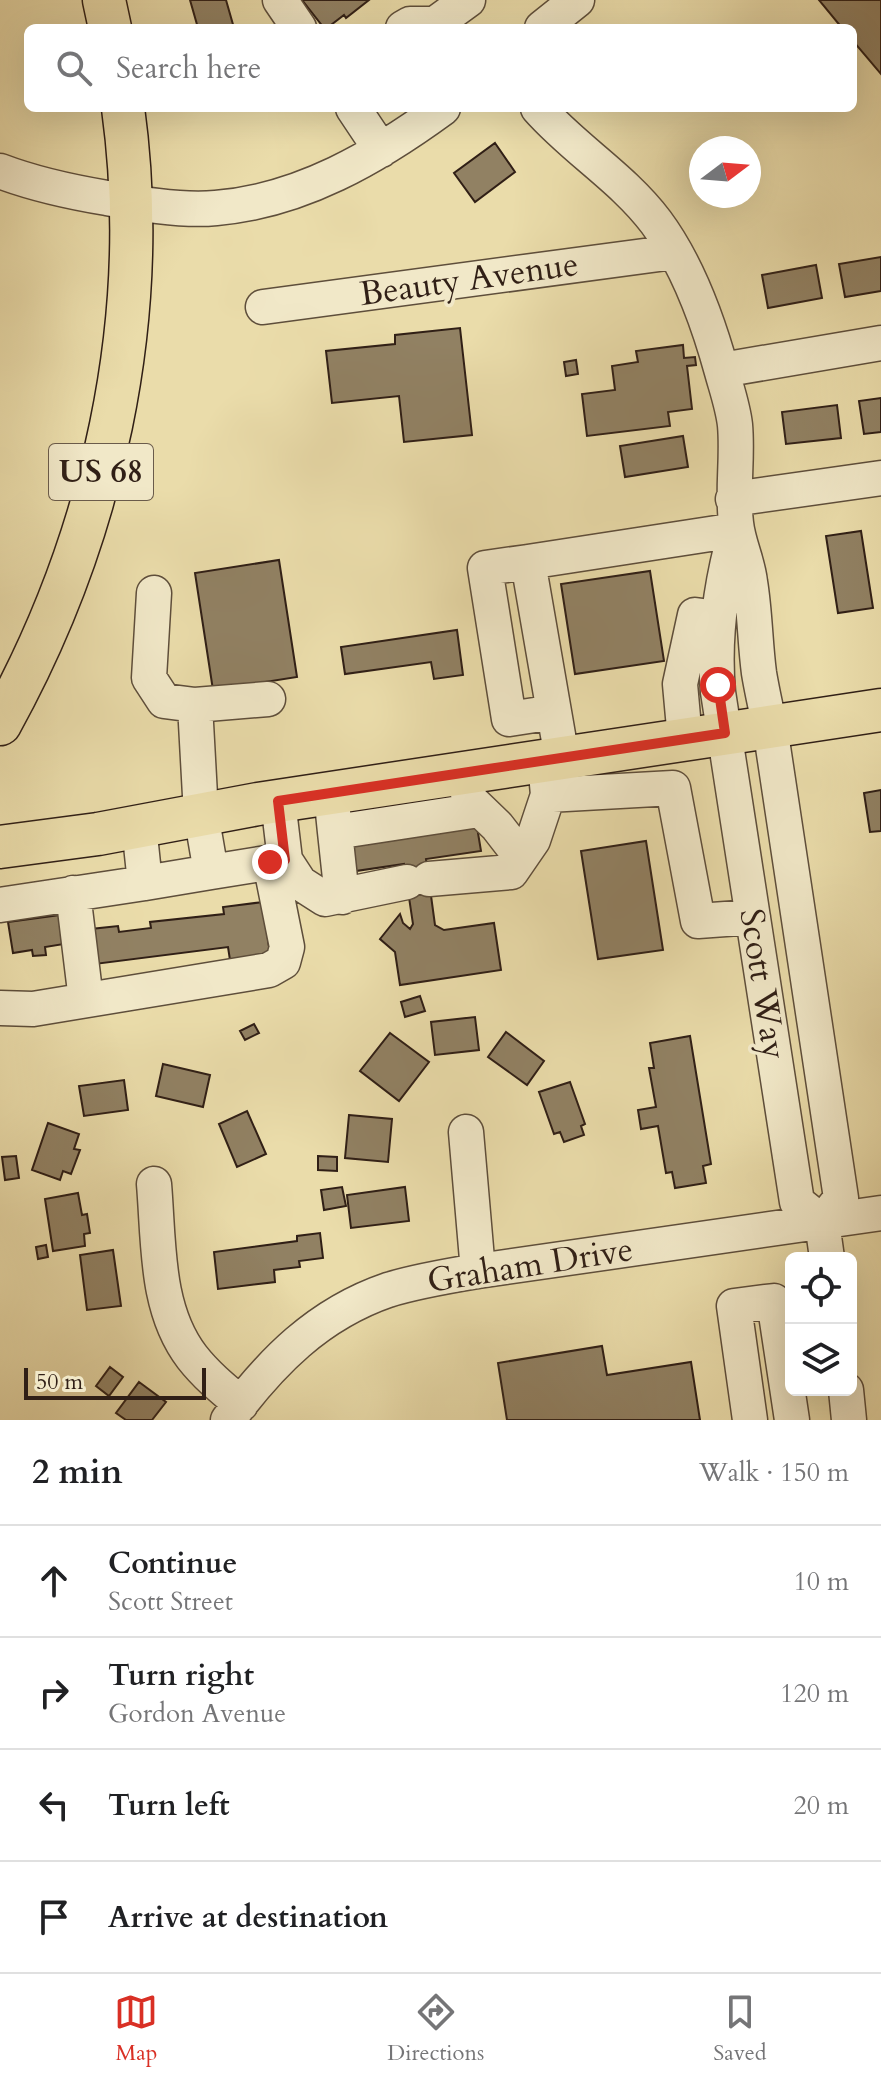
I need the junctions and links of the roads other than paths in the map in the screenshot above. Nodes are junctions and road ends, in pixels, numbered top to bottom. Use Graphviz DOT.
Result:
graph roads {
  1 [pos="104,0"];
  2 [pos="280,0"];
  3 [pos="468,0"];
  4 [pos="109,24"];
  5 [pos="296,24"];
  6 [pos="410,24"];
  7 [pos="435,24"];
  8 [pos="435,24"];
  9 [pos="123,112"];
  10 [pos="356,112"];
  11 [pos="437,112"];
  12 [pos="542,112"];
  13 [pos="381,150"];
  14 [pos="1,179"];
  15 [pos="130,203"];
  16 [pos="674,252"];
  17 [pos="263,307"];
  18 [pos="881,343"];
  19 [pos="722,370"];
  20 [pos="881,478"];
  21 [pos="735,514"];
  22 [pos="528,562"];
  23 [pos="154,593"];
  24 [pos="268,699"];
  25 [pos="195,705"];
  26 [pos="881,710"];
  27 [pos="554,712"];
  28 [pos="0,724"];
  29 [pos="770,727"];
  30 [pos="691,738"];
  31 [pos="552,771"];
  32 [pos="673,788"];
  33 [pos="471,791"];
  34 [pos="278,801"];
  35 [pos="333,812"];
  36 [pos="201,814"];
  37 [pos="139,826"];
  38 [pos="0,847"];
  39 [pos="521,857"];
  40 [pos="278,861"];
  41 [pos="211,872"];
  42 [pos="145,883"];
  43 [pos="73,893"];
  44 [pos="342,897"];
  45 [pos="0,905"];
  46 [pos="753,917"];
  47 [pos="810,991"];
  48 [pos="765,998"];
  49 [pos="86,1000"];
  50 [pos="0,1008"];
  51 [pos="466,1132"];
  52 [pos="154,1184"];
  53 [pos="881,1213"];
  54 [pos="822,1222"];
  55 [pos="826,1252"];
  56 [pos="478,1271"];
  57 [pos="847,1396"];
  58 [pos="234,1412"];
  59 [pos="750,1420"];
  60 [pos="792,1420"];
  61 [pos="849,1420"];
  1 -- 4 [label="main road"];
  2 -- 5 [label="street"];
  3 -- 8 [label="street"];
  6 -- 7 [label="street"];
  9 -- 15 [label="main road, US 68"];
  10 -- 13 [label="street"];
  11 -- 13 [label="street"];
  12 -- 16 [label="street"];
  13 -- 15 [label="street"];
  14 -- 15 [label="street"];
  15 -- 28 [label="main road, US 68"];
  16 -- 17 [label="street, Beauty Avenue"];
  16 -- 19 [label="street"];
  18 -- 19 [label="street"];
  19 -- 21 [label="street"];
  20 -- 21 [label="street"];
  21 -- 22 [label="street"];
  21 -- 29 [label="street, Scott Way"];
  21 -- 30 [label="street"];
  22 -- 27 [label="street"];
  22 -- 27 [label="street"];
  23 -- 25 [label="street"];
  24 -- 25 [label="street"];
  25 -- 36 [label="street"];
  26 -- 29 [label="main road"];
  27 -- 31 [label="street"];
  29 -- 30 [label="main road"];
  29 -- 47 [label="street, Scott Way"];
  30 -- 31 [label="main road"];
  30 -- 32 [label="street"];
  30 -- 46 [label="street, Scott Way"];
  31 -- 32 [label="street"];
  31 -- 33 [label="main road"];
  31 -- 39 [label="street"];
  32 -- 46 [label="street"];
  33 -- 35 [label="main road"];
  33 -- 39 [label="street"];
  34 -- 35 [label="main road"];
  34 -- 36 [label="main road"];
  34 -- 40 [label="street"];
  35 -- 44 [label="street"];
  36 -- 37 [label="main road"];
  36 -- 41 [label="street"];
  37 -- 38 [label="main road"];
  37 -- 42 [label="street"];
  39 -- 44 [label="street"];
  40 -- 41 [label="street"];
  40 -- 44 [label="street"];
  40 -- 49 [label="street"];
  41 -- 42 [label="street"];
  42 -- 43 [label="street"];
  43 -- 45 [label="street"];
  43 -- 49 [label="street"];
  46 -- 48 [label="street, Scott Way"];
  47 -- 48 [label="street"];
  47 -- 54 [label="street, Scott Way"];
  48 -- 54 [label="street, Scott Way"];
  49 -- 50 [label="street"];
  51 -- 56 [label="street"];
  52 -- 58 [label="street"];
  53 -- 54 [label="street, Graham Drive"];
  54 -- 55 [label="street"];
  54 -- 56 [label="street, Graham Drive"];
  56 -- 58 [label="street, Graham Drive"];
  57 -- 61 [label="street"];
  59 -- 60 [label="street"];
}
